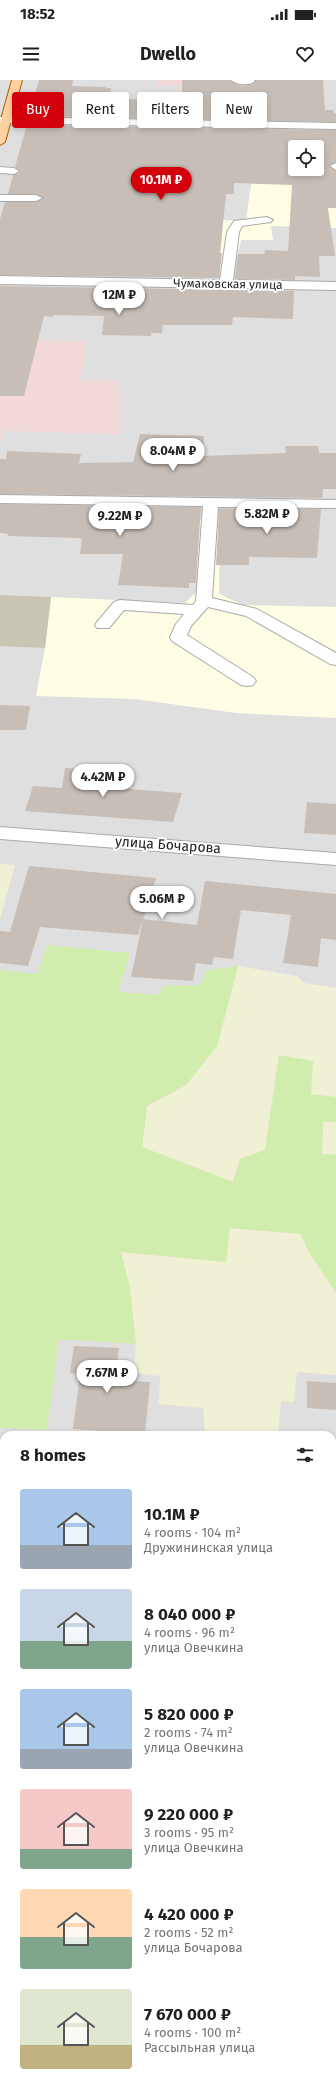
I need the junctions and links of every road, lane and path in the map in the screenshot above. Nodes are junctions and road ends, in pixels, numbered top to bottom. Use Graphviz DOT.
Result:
graph roads {
  1 [pos="17,80"];
  2 [pos="236,80"];
  3 [pos="250,81"];
  4 [pos="3,120"];
  5 [pos="336,126"];
  6 [pos="0,142"];
  7 [pos="0,170"];
  8 [pos="0,179"];
  9 [pos="0,198"];
  10 [pos="36,198"];
  11 [pos="267,220"];
  12 [pos="0,280"];
  13 [pos="226,284"];
  14 [pos="336,286"];
  15 [pos="244,497"];
  16 [pos="0,499"];
  17 [pos="322,500"];
  18 [pos="211,501"];
  19 [pos="238,518"];
  20 [pos="310,518"];
  21 [pos="200,605"];
  22 [pos="104,625"];
  23 [pos="336,660"];
  24 [pos="247,681"];
  25 [pos="0,833"];
  26 [pos="336,858"];
  1 -- 4 [label="main road"];
  2 -- 3 [label="street"];
  4 -- 5 [label="street"];
  4 -- 6 [label="main road"];
  7 -- 8 [label="street"];
  9 -- 10 [label="street"];
  11 -- 13 [label="street"];
  12 -- 13 [label="street, Чумаковская улица"];
  13 -- 14 [label="street, Чумаковская улица"];
  15 -- 17 [label="street"];
  15 -- 18 [label="street"];
  15 -- 19 [label="street"];
  16 -- 18 [label="street"];
  17 -- 20 [label="street"];
  18 -- 21 [label="street"];
  21 -- 22 [label="street"];
  21 -- 23 [label="street"];
  21 -- 24 [label="street"];
  25 -- 26 [label="street, улица Бочарова"];
}
